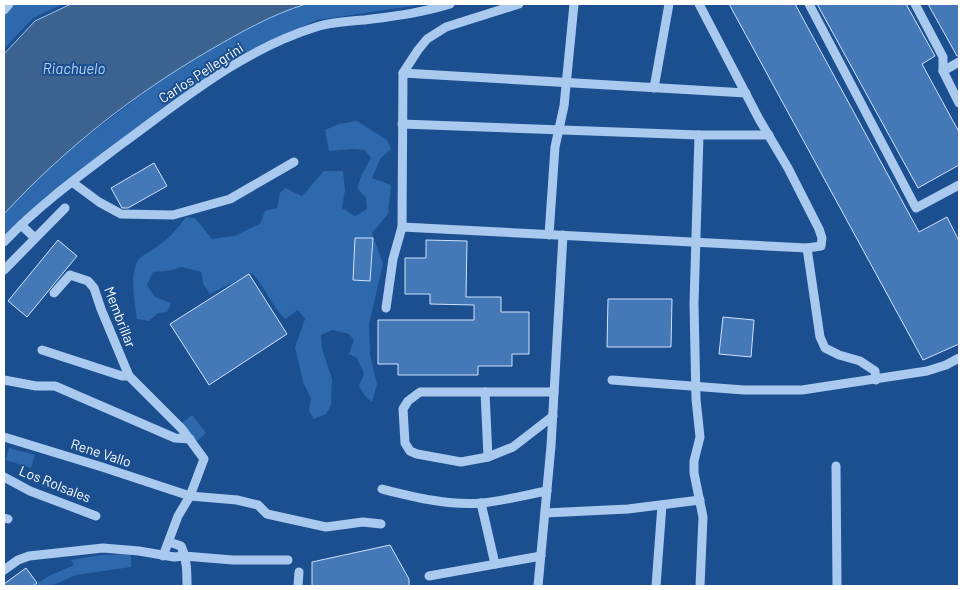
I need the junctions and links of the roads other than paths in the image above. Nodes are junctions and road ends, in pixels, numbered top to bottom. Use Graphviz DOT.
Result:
graph roads {
  1 [pos="10,4"];
  2 [pos="450,4"];
  3 [pos="519,4"];
  4 [pos="574,4"];
  5 [pos="669,4"];
  6 [pos="699,4"];
  7 [pos="809,4"];
  8 [pos="915,4"];
  9 [pos="4,10"];
  10 [pos="959,62"];
  11 [pos="943,71"];
  12 [pos="404,72"];
  13 [pos="568,82"];
  14 [pos="654,88"];
  15 [pos="746,93"];
  16 [pos="959,103"];
  17 [pos="402,124"];
  18 [pos="559,130"];
  19 [pos="769,135"];
  20 [pos="699,136"];
  21 [pos="294,162"];
  22 [pos="72,182"];
  23 [pos="959,185"];
  24 [pos="65,208"];
  25 [pos="21,224"];
  26 [pos="402,227"];
  27 [pos="549,234"];
  28 [pos="563,235"];
  29 [pos="35,238"];
  30 [pos="4,242"];
  31 [pos="696,243"];
  32 [pos="807,248"];
  33 [pos="4,270"];
  34 [pos="54,293"];
  35 [pos="386,308"];
  36 [pos="42,350"];
  37 [pos="959,358"];
  38 [pos="129,376"];
  39 [pos="4,380"];
  40 [pos="612,380"];
  41 [pos="876,380"];
  42 [pos="695,386"];
  43 [pos="485,392"];
  44 [pos="554,392"];
  45 [pos="553,416"];
  46 [pos="4,436"];
  47 [pos="190,439"];
  48 [pos="488,457"];
  49 [pos="836,466"];
  50 [pos="4,477"];
  51 [pos="382,489"];
  52 [pos="547,491"];
  53 [pos="190,496"];
  54 [pos="700,500"];
  55 [pos="481,503"];
  56 [pos="662,504"];
  57 [pos="545,513"];
  58 [pos="96,516"];
  59 [pos="381,524"];
  60 [pos="169,542"];
  61 [pos="164,556"];
  62 [pos="184,556"];
  63 [pos="540,556"];
  64 [pos="288,560"];
  65 [pos="494,564"];
  66 [pos="4,570"];
  67 [pos="299,572"];
  68 [pos="429,576"];
  69 [pos="187,586"];
  70 [pos="298,586"];
  71 [pos="538,586"];
  72 [pos="656,586"];
  73 [pos="700,586"];
  74 [pos="837,586"];
  1 -- 9 [label="street"];
  2 -- 22 [label="street, Carlos Pellegrini"];
  3 -- 12 [label="street"];
  4 -- 13 [label="street"];
  5 -- 14 [label="street"];
  6 -- 15 [label="street"];
  7 -- 23 [label="street"];
  8 -- 11 [label="street"];
  10 -- 11 [label="street"];
  11 -- 16 [label="street"];
  12 -- 13 [label="street"];
  12 -- 17 [label="street"];
  13 -- 14 [label="street"];
  13 -- 18 [label="street"];
  14 -- 15 [label="street"];
  15 -- 19 [label="street"];
  17 -- 18 [label="street"];
  17 -- 26 [label="street"];
  18 -- 20 [label="street"];
  18 -- 27 [label="street"];
  19 -- 20 [label="street"];
  19 -- 32 [label="street"];
  20 -- 31 [label="street"];
  21 -- 22 [label="street"];
  22 -- 25 [label="street, Carlos Pellegrini"];
  24 -- 29 [label="street"];
  25 -- 29 [label="street"];
  25 -- 30 [label="street, Carlos Pellegrini"];
  26 -- 27 [label="street"];
  26 -- 35 [label="street"];
  27 -- 28 [label="street"];
  28 -- 31 [label="street"];
  28 -- 44 [label="street"];
  29 -- 33 [label="street"];
  31 -- 32 [label="street"];
  31 -- 42 [label="street"];
  32 -- 41 [label="street"];
  34 -- 38 [label="street, Membrillar"];
  36 -- 38 [label="street"];
  37 -- 41 [label="street"];
  38 -- 47 [label="street"];
  39 -- 47 [label="street"];
  40 -- 42 [label="street"];
  41 -- 42 [label="street"];
  42 -- 54 [label="street"];
  43 -- 44 [label="street"];
  43 -- 48 [label="street"];
  43 -- 48 [label="street"];
  44 -- 45 [label="street"];
  45 -- 48 [label="street"];
  45 -- 52 [label="street"];
  46 -- 53 [label="street, Rene Vallo"];
  47 -- 53 [label="street"];
  49 -- 74 [label="street"];
  50 -- 58 [label="street, Los Rolsales"];
  51 -- 55 [label="street"];
  52 -- 55 [label="street"];
  52 -- 57 [label="street"];
  53 -- 59 [label="street, Rene Vallo"];
  53 -- 60 [label="street"];
  54 -- 56 [label="street"];
  54 -- 73 [label="street"];
  55 -- 65 [label="street"];
  56 -- 57 [label="street"];
  56 -- 72 [label="street"];
  57 -- 63 [label="street"];
  60 -- 61 [label="street"];
  60 -- 62 [label="street"];
  61 -- 62 [label="street"];
  61 -- 66 [label="street"];
  62 -- 64 [label="street"];
  62 -- 69 [label="street"];
  63 -- 65 [label="street"];
  63 -- 71 [label="street"];
  65 -- 68 [label="street"];
  67 -- 70 [label="street"];
}
